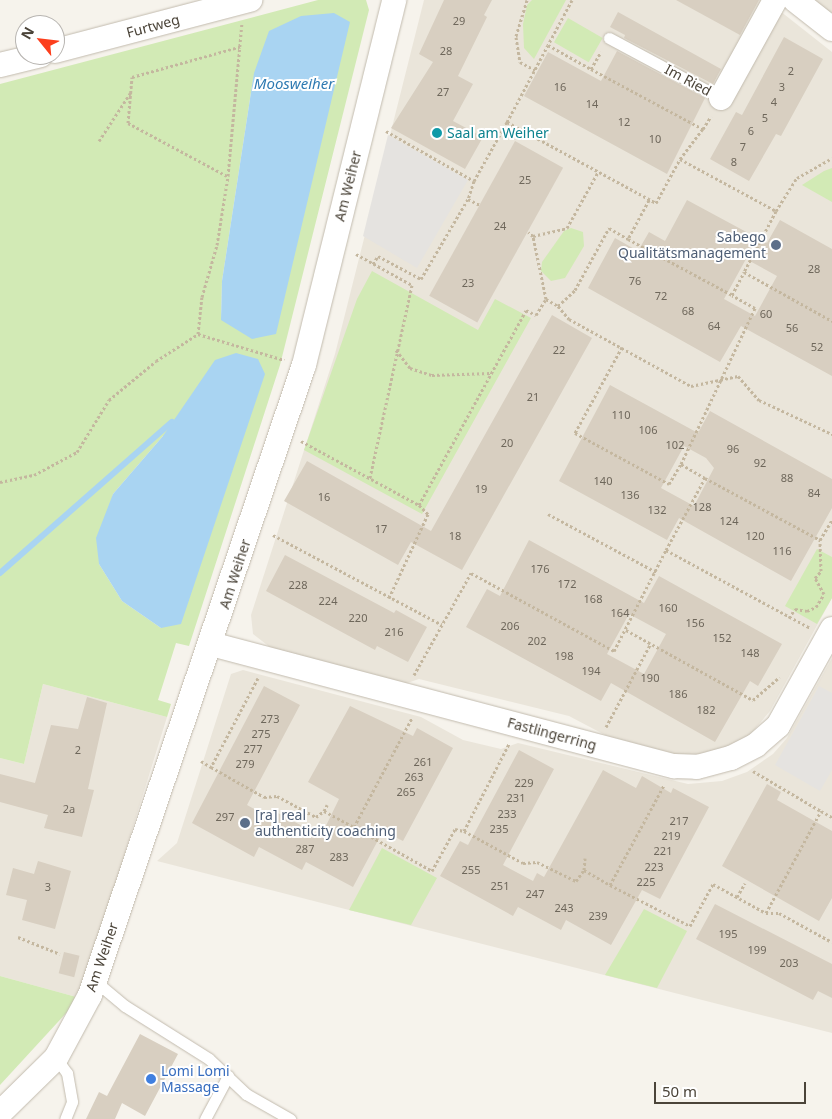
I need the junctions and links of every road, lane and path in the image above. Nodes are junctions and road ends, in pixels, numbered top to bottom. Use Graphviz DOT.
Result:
graph roads {
  1 [pos="527,0"];
  2 [pos="572,0"];
  3 [pos="775,0"];
  4 [pos="245,1"];
  5 [pos="393,1"];
  6 [pos="806,4"];
  7 [pos="832,29"];
  8 [pos="609,38"];
  9 [pos="548,45"];
  10 [pos="242,46"];
  11 [pos="65,49"];
  12 [pos="15,61"];
  13 [pos="0,65"];
  14 [pos="591,69"];
  15 [pos="535,70"];
  16 [pos="131,91"];
  17 [pos="721,98"];
  18 [pos="507,122"];
  19 [pos="703,129"];
  20 [pos="386,131"];
  21 [pos="99,141"];
  22 [pos="832,158"];
  23 [pos="680,159"];
  24 [pos="598,172"];
  25 [pos="228,176"];
  26 [pos="474,181"];
  27 [pos="468,199"];
  28 [pos="649,200"];
  29 [pos="480,205"];
  30 [pos="776,211"];
  31 [pos="528,232"];
  32 [pos="533,236"];
  33 [pos="628,239"];
  34 [pos="356,254"];
  35 [pos="373,264"];
  36 [pos="744,272"];
  37 [pos="732,294"];
  38 [pos="546,299"];
  39 [pos="558,306"];
  40 [pos="832,321"];
  41 [pos="198,334"];
  42 [pos="622,347"];
  43 [pos="396,350"];
  44 [pos="304,365"];
  45 [pos="491,373"];
  46 [pos="717,382"];
  47 [pos="832,434"];
  48 [pos="294,438"];
  49 [pos="681,464"];
  50 [pos="370,478"];
  51 [pos="705,478"];
  52 [pos="0,482"];
  53 [pos="419,505"];
  54 [pos="548,514"];
  55 [pos="832,521"];
  56 [pos="273,535"];
  57 [pos="820,540"];
  58 [pos="666,550"];
  59 [pos="656,572"];
  60 [pos="389,598"];
  61 [pos="789,618"];
  62 [pos="442,625"];
  63 [pos="626,630"];
  64 [pos="830,633"];
  65 [pos="211,644"];
  66 [pos="651,644"];
  67 [pos="268,660"];
  68 [pos="786,671"];
  69 [pos="412,697"];
  70 [pos="519,725"];
  71 [pos="596,745"];
  72 [pos="731,758"];
  73 [pos="201,762"];
  74 [pos="674,766"];
  75 [pos="211,767"];
  76 [pos="327,805"];
  77 [pos="324,811"];
  78 [pos="821,811"];
  79 [pos="832,817"];
  80 [pos="354,827"];
  81 [pos="464,831"];
  82 [pos="585,858"];
  83 [pos="584,870"];
  84 [pos="745,882"];
  85 [pos="610,885"];
  86 [pos="737,896"];
  87 [pos="766,913"];
  88 [pos="18,938"];
  89 [pos="832,942"];
  90 [pos="60,954"];
  91 [pos="95,981"];
  92 [pos="56,1058"];
  93 [pos="228,1076"];
  94 [pos="0,1113"];
  95 [pos="66,1119"];
  96 [pos="205,1119"];
  97 [pos="290,1119"];
  1 -- 15 [label="path"];
  2 -- 9 [label="path"];
  3 -- 17 [label="street, Im Ried"];
  4 -- 10 [label="path"];
  4 -- 11 [label="street, Furtweg"];
  5 -- 44 [label="street, Am Weiher"];
  6 -- 7 [label="street"];
  8 -- 14 [label="path"];
  8 -- 17 [label="lane, Im Ried"];
  9 -- 14 [label="path"];
  9 -- 15 [label="path"];
  10 -- 16 [label="path"];
  10 -- 25 [label="path"];
  12 -- 13 [label="street"];
  14 -- 19 [label="path"];
  15 -- 18 [label="path"];
  16 -- 21 [label="path"];
  16 -- 25 [label="path"];
  17 -- 19 [label="path"];
  18 -- 24 [label="path"];
  18 -- 26 [label="path"];
  19 -- 23 [label="path"];
  20 -- 26 [label="path"];
  22 -- 30 [label="path"];
  23 -- 28 [label="path"];
  23 -- 30 [label="path"];
  24 -- 28 [label="path"];
  24 -- 32 [label="path"];
  25 -- 41 [label="path"];
  26 -- 27 [label="path"];
  27 -- 29 [label="path"];
  27 -- 35 [label="path"];
  28 -- 33 [label="path"];
  30 -- 36 [label="path"];
  31 -- 32 [label="path"];
  32 -- 38 [label="path"];
  33 -- 37 [label="path"];
  33 -- 39 [label="path"];
  34 -- 35 [label="path"];
  35 -- 43 [label="path"];
  36 -- 37 [label="path"];
  36 -- 40 [label="path"];
  37 -- 46 [label="path"];
  38 -- 39 [label="path"];
  38 -- 45 [label="path"];
  39 -- 42 [label="path"];
  41 -- 44 [label="path"];
  41 -- 52 [label="path"];
  42 -- 46 [label="path"];
  42 -- 49 [label="path"];
  43 -- 45 [label="path"];
  43 -- 50 [label="path"];
  44 -- 65 [label="street, Am Weiher"];
  45 -- 53 [label="path"];
  46 -- 47 [label="path"];
  46 -- 49 [label="path"];
  48 -- 50 [label="path"];
  49 -- 51 [label="path"];
  50 -- 53 [label="path"];
  51 -- 57 [label="path"];
  51 -- 58 [label="path"];
  53 -- 60 [label="path"];
  54 -- 59 [label="path"];
  55 -- 57 [label="path"];
  56 -- 60 [label="path"];
  57 -- 61 [label="path"];
  58 -- 59 [label="path"];
  58 -- 61 [label="path"];
  59 -- 63 [label="path"];
  60 -- 62 [label="path"];
  61 -- 64 [label="path"];
  62 -- 63 [label="path"];
  62 -- 69 [label="path"];
  63 -- 66 [label="path"];
  64 -- 72 [label="street, Fastlingerring"];
  65 -- 67 [label="street, Fastlingerring"];
  65 -- 91 [label="street, Am Weiher"];
  66 -- 68 [label="path"];
  66 -- 71 [label="path"];
  67 -- 69 [label="street, Fastlingerring"];
  67 -- 75 [label="path"];
  69 -- 70 [label="street, Fastlingerring"];
  69 -- 80 [label="path"];
  70 -- 71 [label="street, Fastlingerring"];
  70 -- 81 [label="path"];
  71 -- 74 [label="street, Fastlingerring"];
  72 -- 74 [label="street, Fastlingerring"];
  72 -- 78 [label="path"];
  73 -- 75 [label="path"];
  74 -- 85 [label="path"];
  75 -- 77 [label="path"];
  76 -- 77 [label="path"];
  77 -- 80 [label="path"];
  78 -- 79 [label="path"];
  78 -- 87 [label="path"];
  80 -- 81 [label="path"];
  81 -- 83 [label="path"];
  82 -- 83 [label="path"];
  83 -- 85 [label="path"];
  84 -- 86 [label="path"];
  85 -- 86 [label="path"];
  86 -- 87 [label="path"];
  87 -- 89 [label="path"];
  88 -- 90 [label="path"];
  91 -- 92 [label="street, Am Weiher"];
  91 -- 93 [label="lane"];
  92 -- 94 [label="street, Am Weiher"];
  92 -- 95 [label="lane"];
  93 -- 96 [label="lane"];
  93 -- 97 [label="lane"];
}
